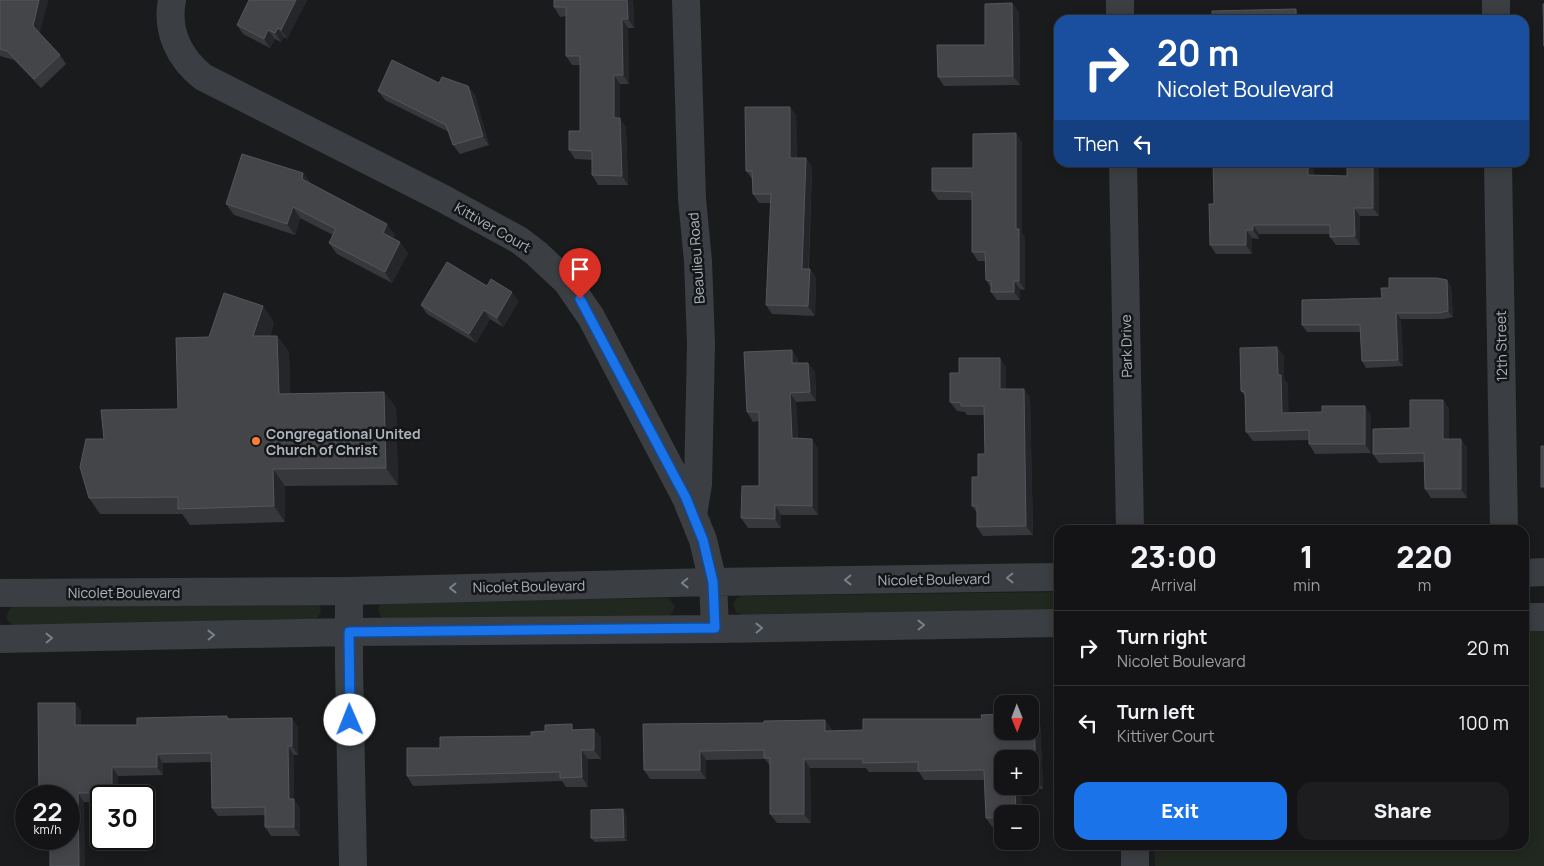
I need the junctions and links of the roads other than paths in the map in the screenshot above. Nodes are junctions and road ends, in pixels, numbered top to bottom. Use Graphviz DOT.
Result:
graph roads {
  1 [pos="172,0"];
  2 [pos="686,0"];
  3 [pos="1120,0"];
  4 [pos="1496,0"];
  5 [pos="1120,15"];
  6 [pos="1496,15"];
  7 [pos="1123,167"];
  8 [pos="1498,167"];
  9 [pos="693,516"];
  10 [pos="1130,525"];
  11 [pos="1504,525"];
  12 [pos="1529,572"];
  13 [pos="1544,572"];
  14 [pos="1054,577"];
  15 [pos="713,582"];
  16 [pos="349,591"];
  17 [pos="0,593"];
  18 [pos="1544,617"];
  19 [pos="1529,618"];
  20 [pos="1054,622"];
  21 [pos="715,628"];
  22 [pos="349,632"];
  23 [pos="0,639"];
  24 [pos="1135,850"];
  25 [pos="353,866"];
  26 [pos="1136,866"];
  1 -- 9 [label="street, Kittiver Court"];
  2 -- 9 [label="street, Beaulieu Road"];
  3 -- 5 [label="street"];
  4 -- 6 [label="street"];
  7 -- 10 [label="street, Park Drive"];
  8 -- 11 [label="street, 12th Street"];
  9 -- 15 [label="street, Kittiver Court"];
  12 -- 13 [label="street"];
  14 -- 15 [label="street, Nicolet Boulevard, one-way"];
  15 -- 16 [label="street, Nicolet Boulevard, one-way"];
  15 -- 21 [label="street, Kittiver Court"];
  16 -- 17 [label="street, Nicolet Boulevard"];
  16 -- 22 [label="street"];
  18 -- 19 [label="street"];
  21 -- 20 [label="street, one-way"];
  21 -- 22 [label="street"];
  23 -- 22 [label="street, one-way"];
  22 -- 25 [label="street"];
  24 -- 26 [label="street"];
}
